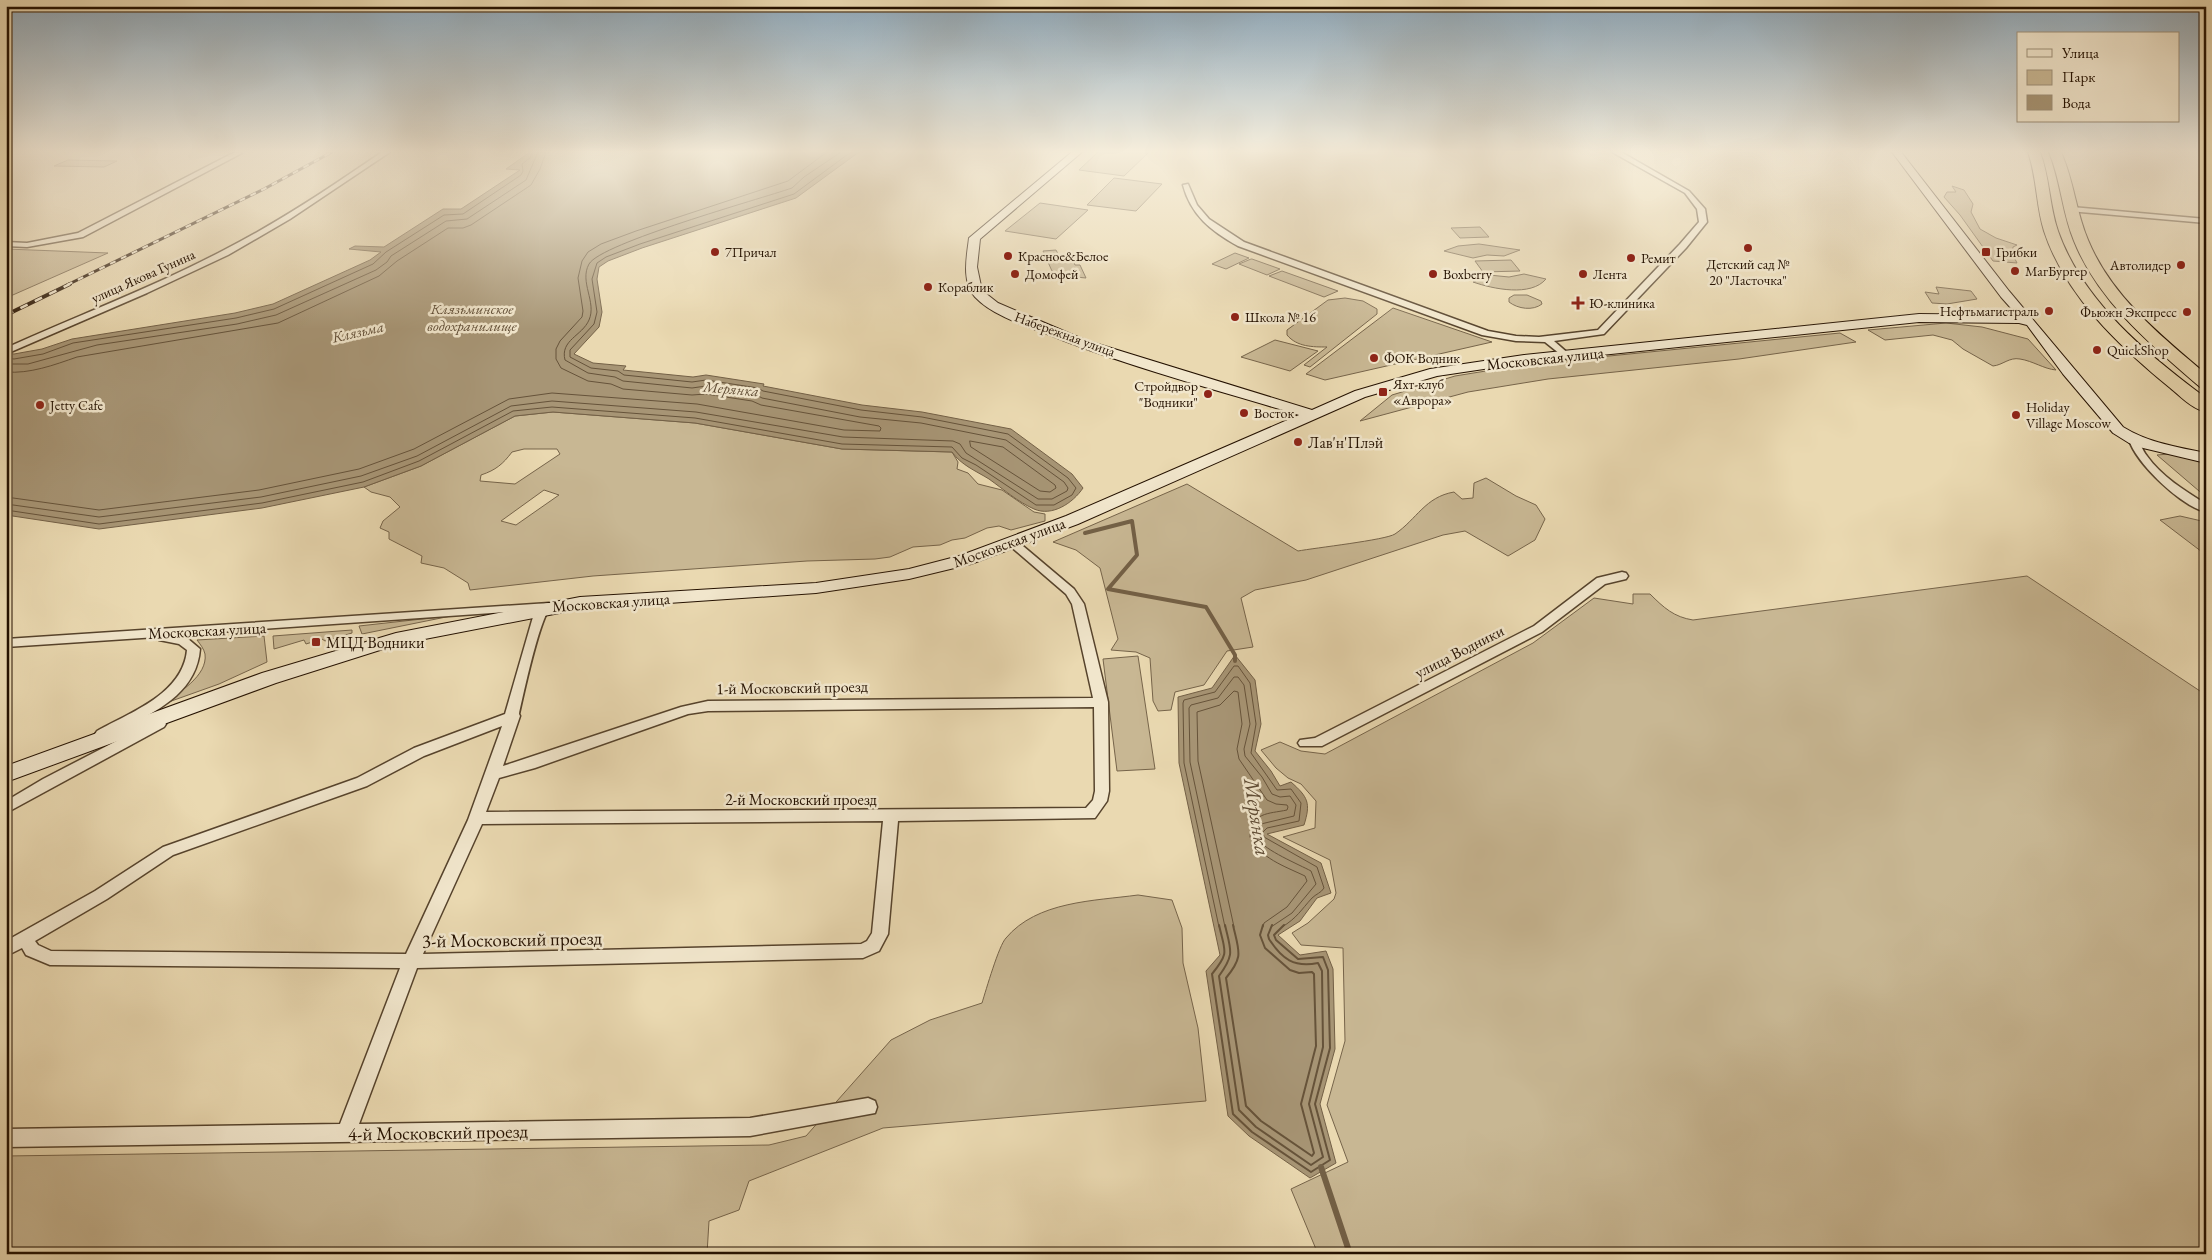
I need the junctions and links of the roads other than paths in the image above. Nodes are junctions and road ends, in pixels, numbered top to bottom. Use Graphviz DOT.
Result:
graph roads {
  1 [pos="127,211"];
  2 [pos="298,211"];
  3 [pos="1008,211"];
  4 [pos="1198,211"];
  5 [pos="1701,211"];
  6 [pos="1939,211"];
  7 [pos="2047,211"];
  8 [pos="2072,211"];
  9 [pos="2092,211"];
  10 [pos="2206,221"];
  11 [pos="6,244"];
  12 [pos="2021,323"];
  13 [pos="1547,339"];
  14 [pos="6,351"];
  15 [pos="1565,355"];
  16 [pos="2206,383"];
  17 [pos="2206,407"];
  18 [pos="1311,414"];
  19 [pos="2134,440"];
  20 [pos="2204,457"];
  21 [pos="2206,510"];
  22 [pos="1013,543"];
  23 [pos="1622,576"];
  24 [pos="580,603"];
  25 [pos="542,609"];
  26 [pos="125,635"];
  27 [pos="6,643"];
  28 [pos="212,699"];
  29 [pos="1101,702"];
  30 [pos="180,713"];
  31 [pos="513,716"];
  32 [pos="1305,743"];
  33 [pos="71,750"];
  34 [pos="6,774"];
  35 [pos="494,774"];
  36 [pos="6,784"];
  37 [pos="6,808"];
  38 [pos="891,816"];
  39 [pos="476,818"];
  40 [pos="25,940"];
  41 [pos="6,949"];
  42 [pos="412,961"];
  43 [pos="868,1107"];
  44 [pos="346,1133"];
  45 [pos="6,1138"];
  1 -- 11 [label="street"];
  2 -- 14 [label="street, улица Якова Гунина"];
  3 -- 18 [label="street, Набережная улица"];
  4 -- 13 [label="street"];
  5 -- 13 [label="street"];
  6 -- 12 [label="main road"];
  7 -- 17 [label="highway"];
  8 -- 16 [label="highway"];
  9 -- 10 [label="street"];
  12 -- 15 [label="main road, Московская улица"];
  12 -- 19 [label="main road"];
  13 -- 15 [label="street"];
  15 -- 18 [label="main road, Московская улица"];
  18 -- 22 [label="main road, Московская улица"];
  19 -- 20 [label="main road"];
  19 -- 21 [label="street"];
  22 -- 24 [label="main road, Московская улица"];
  22 -- 29 [label="street, 2-й Московский проезд"];
  23 -- 32 [label="street, улица Водники"];
  24 -- 25 [label="main road"];
  24 -- 26 [label="street, Московская улица"];
  25 -- 28 [label="main road"];
  25 -- 31 [label="street"];
  26 -- 27 [label="street, Московская улица"];
  26 -- 33 [label="street"];
  28 -- 30 [label="main road"];
  28 -- 33 [label="main road"];
  29 -- 35 [label="street, 1-й Московский проезд"];
  29 -- 38 [label="street, 2-й Московский проезд"];
  30 -- 36 [label="main road"];
  30 -- 37 [label="street"];
  31 -- 35 [label="street"];
  31 -- 40 [label="street"];
  33 -- 34 [label="street"];
  35 -- 39 [label="street"];
  38 -- 39 [label="street, 2-й Московский проезд"];
  38 -- 42 [label="street, 3-й Московский проезд"];
  39 -- 42 [label="street"];
  40 -- 41 [label="street"];
  40 -- 42 [label="street, 3-й Московский проезд"];
  42 -- 44 [label="street"];
  43 -- 44 [label="street, 4-й Московский проезд"];
  44 -- 45 [label="street, 4-й Московский проезд"];
}
